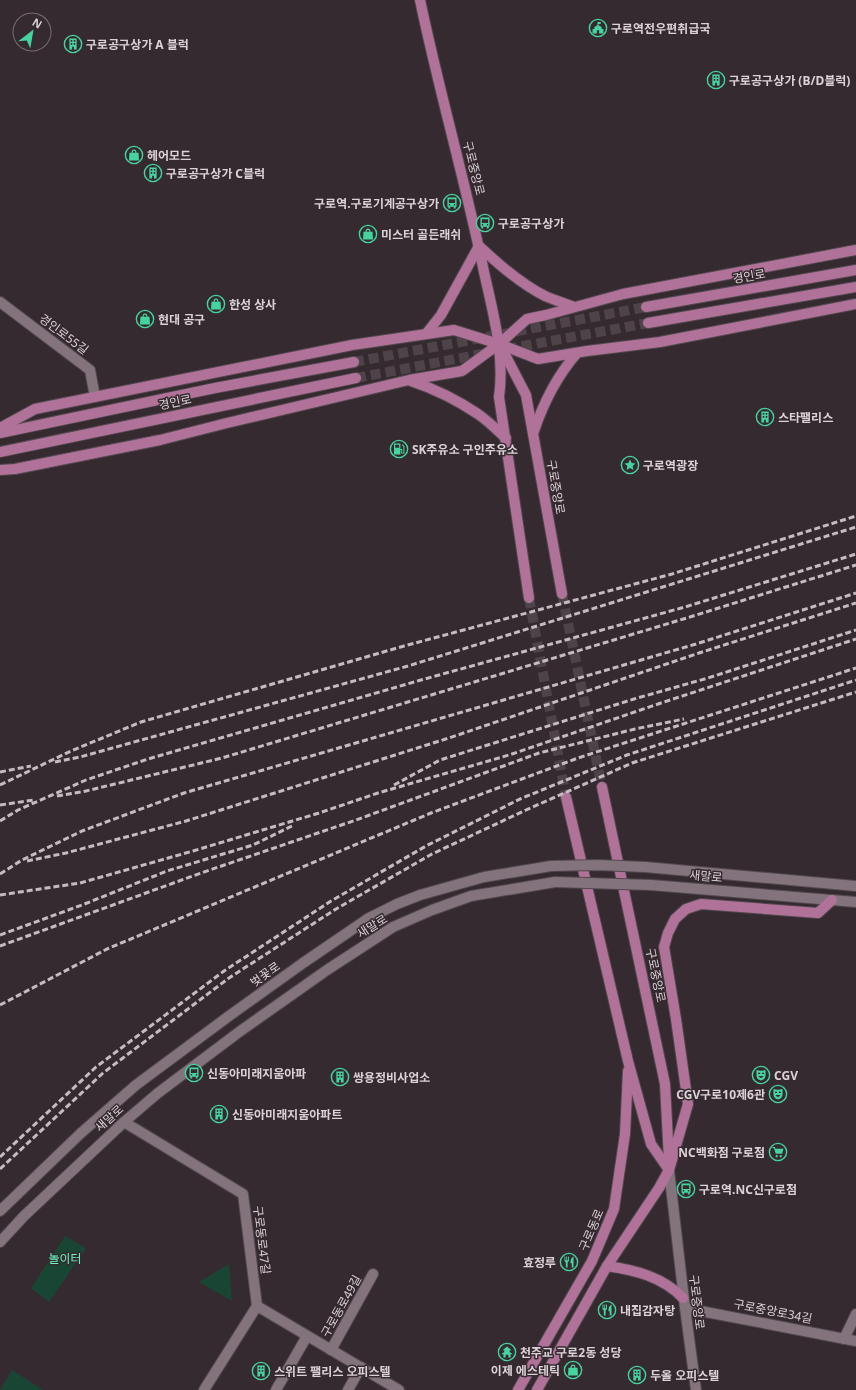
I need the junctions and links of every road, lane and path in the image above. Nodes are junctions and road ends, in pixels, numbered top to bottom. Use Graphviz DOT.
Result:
graph roads {
  1 [pos="420,0"];
  2 [pos="479,246"];
  3 [pos="856,250"];
  4 [pos="856,270"];
  5 [pos="856,287"];
  6 [pos="0,302"];
  7 [pos="856,304"];
  8 [pos="574,307"];
  9 [pos="646,307"];
  10 [pos="648,323"];
  11 [pos="426,334"];
  12 [pos="499,344"];
  13 [pos="577,353"];
  14 [pos="354,362"];
  15 [pos="356,378"];
  16 [pos="410,380"];
  17 [pos="95,397"];
  18 [pos="0,428"];
  19 [pos="533,432"];
  20 [pos="0,433"];
  21 [pos="506,438"];
  22 [pos="0,452"];
  23 [pos="0,470"];
  24 [pos="562,594"];
  25 [pos="529,598"];
  26 [pos="602,787"];
  27 [pos="566,797"];
  28 [pos="598,865"];
  29 [pos="856,886"];
  30 [pos="832,900"];
  31 [pos="856,902"];
  32 [pos="628,1060"];
  33 [pos="124,1122"];
  34 [pos="669,1170"];
  35 [pos="0,1211"];
  36 [pos="0,1242"];
  37 [pos="601,1242"];
  38 [pos="618,1250"];
  39 [pos="607,1266"];
  40 [pos="373,1274"];
  41 [pos="684,1303"];
  42 [pos="257,1306"];
  43 [pos="856,1314"];
  44 [pos="307,1336"];
  45 [pos="844,1339"];
  46 [pos="856,1341"];
  47 [pos="331,1350"];
  48 [pos="360,1367"];
  49 [pos="204,1390"];
  50 [pos="276,1390"];
  51 [pos="348,1390"];
  52 [pos="399,1390"];
  53 [pos="518,1390"];
  54 [pos="537,1390"];
  55 [pos="696,1390"];
  1 -- 2 [label="main road, 구로중앙로"];
  2 -- 8 [label="main road"];
  2 -- 11 [label="main road"];
  2 -- 12 [label="main road, 구로중앙로"];
  3 -- 8 [label="main road"];
  4 -- 9 [label="main road, 경인로"];
  5 -- 10 [label="main road"];
  6 -- 17 [label="street, 경인로55길"];
  7 -- 13 [label="main road"];
  8 -- 12 [label="main road"];
  11 -- 12 [label="main road"];
  11 -- 17 [label="main road"];
  12 -- 13 [label="main road"];
  12 -- 16 [label="main road"];
  12 -- 19 [label="main road, 구로중앙로"];
  12 -- 21 [label="main road, 구로중앙로"];
  13 -- 19 [label="main road"];
  14 -- 20 [label="main road, 경인로"];
  15 -- 22 [label="main road, 경인로"];
  16 -- 21 [label="main road"];
  16 -- 23 [label="main road"];
  17 -- 18 [label="main road"];
  19 -- 24 [label="main road, 구로중앙로"];
  21 -- 25 [label="main road, 구로중앙로"];
  26 -- 34 [label="main road, 구로중앙로, bridge"];
  27 -- 32 [label="main road, 구로중앙로, bridge"];
  28 -- 29 [label="street, 새말로, bridge"];
  28 -- 35 [label="street, 벚꽃로, bridge"];
  30 -- 31 [label="street, 새말로"];
  30 -- 33 [label="street, 새말로, bridge"];
  30 -- 34 [label="main road"];
  32 -- 34 [label="main road, 구로중앙로"];
  32 -- 37 [label="main road, 구로동로"];
  33 -- 36 [label="street, 새말로"];
  33 -- 42 [label="street, 구로동로47길"];
  34 -- 38 [label="main road"];
  34 -- 41 [label="street, 구로중앙로"];
  37 -- 38 [label="main road"];
  37 -- 53 [label="main road, 구로동로"];
  38 -- 39 [label="main road"];
  39 -- 41 [label="main road"];
  39 -- 54 [label="main road"];
  40 -- 47 [label="street, 구로동로49길"];
  41 -- 45 [label="street, 구로중앙로34길"];
  41 -- 55 [label="street, 구로중앙로"];
  42 -- 44 [label="street, 구로동로49길"];
  42 -- 49 [label="street"];
  43 -- 45 [label="street"];
  44 -- 47 [label="street, 구로동로49길"];
  44 -- 50 [label="street, 구로동로49길"];
  45 -- 46 [label="street, 구로중앙로34길"];
  47 -- 48 [label="street, 구로동로49길"];
  48 -- 51 [label="street"];
  48 -- 52 [label="street, 구로동로49길"];
}
